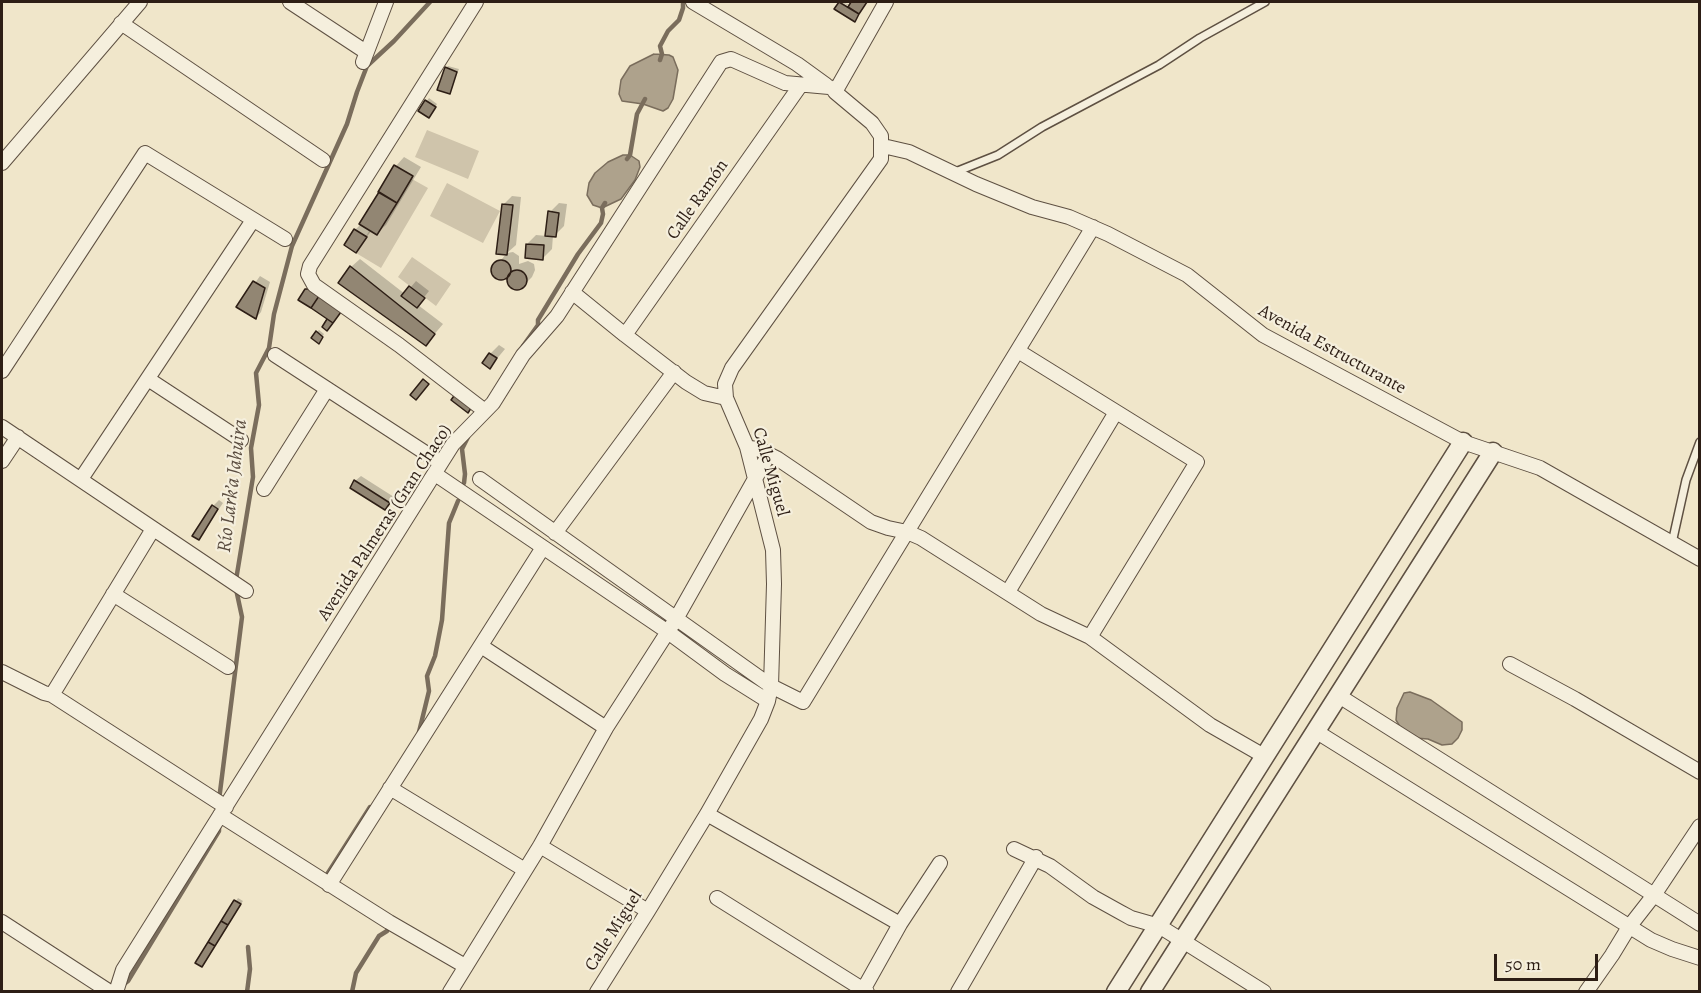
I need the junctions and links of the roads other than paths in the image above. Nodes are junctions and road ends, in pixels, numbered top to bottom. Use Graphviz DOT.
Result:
graph roads {
  1 [pos="140,2"];
  2 [pos="290,2"];
  3 [pos="386,2"];
  4 [pos="476,2"];
  5 [pos="693,2"];
  6 [pos="886,2"];
  7 [pos="1265,2"];
  8 [pos="122,23"];
  9 [pos="800,86"];
  10 [pos="832,90"];
  11 [pos="883,146"];
  12 [pos="323,160"];
  13 [pos="2,163"];
  14 [pos="953,173"];
  15 [pos="253,220"];
  16 [pos="1093,227"];
  17 [pos="285,239"];
  18 [pos="573,292"];
  19 [pos="625,335"];
  20 [pos="1017,351"];
  21 [pos="275,355"];
  22 [pos="2,371"];
  23 [pos="674,372"];
  24 [pos="148,379"];
  25 [pos="327,389"];
  26 [pos="726,398"];
  27 [pos="484,411"];
  28 [pos="1116,412"];
  29 [pos="2,427"];
  30 [pos="18,437"];
  31 [pos="241,440"];
  32 [pos="1463,442"];
  33 [pos="1700,442"];
  34 [pos="747,447"];
  35 [pos="1493,452"];
  36 [pos="770,454"];
  37 [pos="2,461"];
  38 [pos="438,468"];
  39 [pos="81,479"];
  40 [pos="480,479"];
  41 [pos="755,479"];
  42 [pos="264,489"];
  43 [pos="153,529"];
  44 [pos="907,532"];
  45 [pos="555,533"];
  46 [pos="1672,543"];
  47 [pos="542,549"];
  48 [pos="1700,559"];
  49 [pos="246,591"];
  50 [pos="1008,592"];
  51 [pos="113,594"];
  52 [pos="676,619"];
  53 [pos="668,632"];
  54 [pos="1090,638"];
  55 [pos="481,646"];
  56 [pos="1510,664"];
  57 [pos="228,667"];
  58 [pos="2,672"];
  59 [pos="771,686"];
  60 [pos="52,695"];
  61 [pos="1339,696"];
  62 [pos="768,700"];
  63 [pos="606,728"];
  64 [pos="1317,732"];
  65 [pos="1264,756"];
  66 [pos="1700,772"];
  67 [pos="390,788"];
  68 [pos="223,811"];
  69 [pos="707,813"];
  70 [pos="1700,826"];
  71 [pos="540,846"];
  72 [pos="1014,849"];
  73 [pos="1036,857"];
  74 [pos="940,862"];
  75 [pos="525,870"];
  76 [pos="329,885"];
  77 [pos="1654,895"];
  78 [pos="717,898"];
  79 [pos="648,911"];
  80 [pos="2,922"];
  81 [pos="900,924"];
  82 [pos="1700,924"];
  83 [pos="1159,926"];
  84 [pos="1629,927"];
  85 [pos="1181,941"];
  86 [pos="1700,958"];
  87 [pos="465,966"];
  88 [pos="864,991"];
  89 [pos="110,992"];
  90 [pos="117,992"];
  91 [pos="450,992"];
  92 [pos="597,992"];
  93 [pos="958,992"];
  94 [pos="1116,992"];
  95 [pos="1150,992"];
  96 [pos="1264,992"];
  97 [pos="1586,992"];
  1 -- 8 [label="street"];
  2 -- 3 [label="street"];
  4 -- 27 [label="street"];
  5 -- 10 [label="street"];
  6 -- 10 [label="street"];
  7 -- 14 [label="lane"];
  8 -- 12 [label="street"];
  8 -- 13 [label="street"];
  9 -- 10 [label="street, Avenida Palmeras (Gran Chaco)"];
  9 -- 18 [label="street, Avenida Palmeras (Gran Chaco)"];
  9 -- 19 [label="street, Calle Ramón"];
  10 -- 11 [label="street"];
  11 -- 14 [label="street, Avenida Estructurante"];
  11 -- 26 [label="street"];
  14 -- 16 [label="street, Avenida Estructurante"];
  15 -- 17 [label="street"];
  15 -- 22 [label="street"];
  15 -- 24 [label="street"];
  16 -- 20 [label="street"];
  16 -- 32 [label="street, Avenida Estructurante"];
  18 -- 19 [label="street"];
  18 -- 27 [label="street, Avenida Palmeras (Gran Chaco)"];
  19 -- 23 [label="street"];
  20 -- 28 [label="street"];
  20 -- 44 [label="street"];
  21 -- 25 [label="street"];
  23 -- 26 [label="street"];
  23 -- 45 [label="street"];
  24 -- 31 [label="street"];
  24 -- 39 [label="street"];
  25 -- 38 [label="street"];
  25 -- 42 [label="street"];
  26 -- 34 [label="street, Calle Miguel"];
  27 -- 38 [label="street, Avenida Palmeras (Gran Chaco)"];
  28 -- 50 [label="street"];
  28 -- 54 [label="street"];
  29 -- 30 [label="street"];
  30 -- 37 [label="street"];
  30 -- 39 [label="street"];
  32 -- 35 [label="street, Avenida Estructurante"];
  32 -- 65 [label="street"];
  33 -- 46 [label="lane"];
  34 -- 36 [label="street"];
  34 -- 41 [label="street, Calle Miguel"];
  35 -- 46 [label="street, Avenida Estructurante"];
  35 -- 61 [label="street"];
  36 -- 41 [label="street"];
  36 -- 44 [label="street"];
  38 -- 47 [label="street"];
  38 -- 68 [label="street, Avenida Palmeras (Gran Chaco)"];
  39 -- 43 [label="street"];
  40 -- 45 [label="street"];
  41 -- 52 [label="street"];
  41 -- 59 [label="street, Calle Miguel"];
  43 -- 49 [label="street"];
  43 -- 51 [label="street"];
  44 -- 50 [label="street"];
  44 -- 59 [label="street"];
  45 -- 52 [label="street"];
  46 -- 48 [label="street, Avenida Estructurante"];
  47 -- 53 [label="street"];
  47 -- 55 [label="street"];
  50 -- 54 [label="street"];
  51 -- 57 [label="street"];
  51 -- 60 [label="street"];
  52 -- 53 [label="street"];
  52 -- 59 [label="street"];
  53 -- 62 [label="street"];
  53 -- 63 [label="street"];
  54 -- 65 [label="street"];
  55 -- 63 [label="street"];
  55 -- 67 [label="street"];
  56 -- 66 [label="street"];
  58 -- 60 [label="street"];
  59 -- 62 [label="street, Calle Miguel"];
  60 -- 68 [label="street"];
  61 -- 64 [label="street"];
  61 -- 77 [label="street"];
  62 -- 69 [label="street, Calle Miguel"];
  63 -- 71 [label="street"];
  64 -- 84 [label="street"];
  64 -- 85 [label="street"];
  65 -- 83 [label="street"];
  67 -- 75 [label="street"];
  67 -- 76 [label="street"];
  68 -- 76 [label="street"];
  68 -- 90 [label="street, Avenida Palmeras (Gran Chaco)"];
  69 -- 79 [label="street, Calle Miguel"];
  69 -- 81 [label="street"];
  70 -- 77 [label="street"];
  71 -- 75 [label="street"];
  71 -- 79 [label="street"];
  72 -- 73 [label="street"];
  73 -- 83 [label="street"];
  73 -- 93 [label="street"];
  74 -- 81 [label="street"];
  75 -- 87 [label="street"];
  76 -- 87 [label="street"];
  77 -- 82 [label="street"];
  77 -- 84 [label="street"];
  78 -- 88 [label="street"];
  79 -- 92 [label="street, Calle Miguel"];
  80 -- 89 [label="street"];
  81 -- 88 [label="street"];
  83 -- 85 [label="street"];
  83 -- 94 [label="street"];
  84 -- 86 [label="street"];
  84 -- 97 [label="street"];
  85 -- 95 [label="street"];
  85 -- 96 [label="street"];
  87 -- 91 [label="street"];
}
